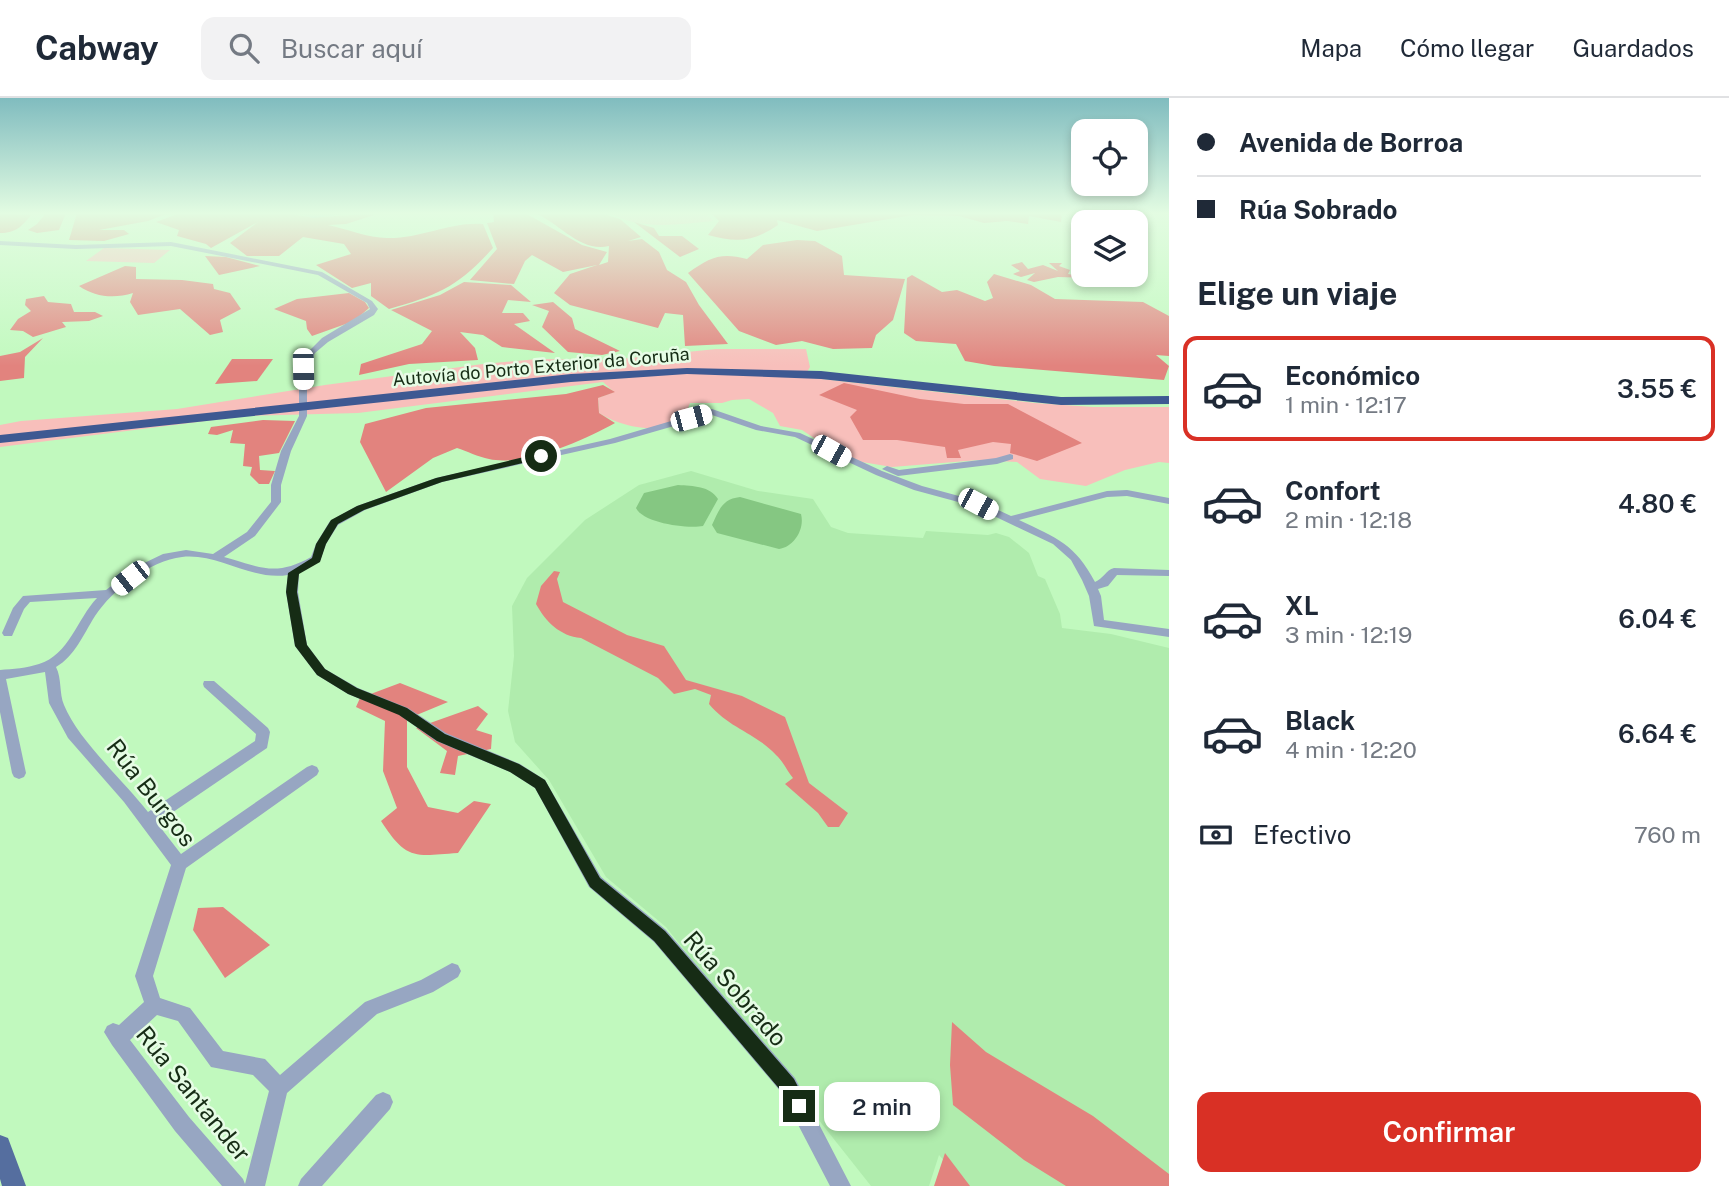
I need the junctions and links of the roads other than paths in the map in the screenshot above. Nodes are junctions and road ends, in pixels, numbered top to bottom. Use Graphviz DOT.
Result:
graph roads {
  1 [pos="273,264"];
  2 [pos="1169,394"];
  3 [pos="1169,400"];
  4 [pos="0,433"];
  5 [pos="0,439"];
  6 [pos="1010,457"];
  7 [pos="861,466"];
  8 [pos="1169,501"];
  9 [pos="1008,520"];
  10 [pos="214,558"];
  11 [pos="294,573"];
  12 [pos="1169,573"];
  13 [pos="1091,588"];
  14 [pos="110,593"];
  15 [pos="8,633"];
  16 [pos="1169,633"];
  17 [pos="49,666"];
  18 [pos="0,677"];
  19 [pos="209,684"];
  20 [pos="312,771"];
  21 [pos="19,773"];
  22 [pos="146,822"];
  23 [pos="179,864"];
  24 [pos="452,971"];
  25 [pos="154,1005"];
  26 [pos="279,1088"];
  27 [pos="383,1102"];
  28 [pos="236,1186"];
  29 [pos="255,1186"];
  30 [pos="308,1186"];
  31 [pos="841,1186"];
  1 -- 10 [label="street"];
  2 -- 4 [label="highway, Autovía do Porto Exterior da Coruña"];
  3 -- 5 [label="highway, Autovía do Porto Exterior da Coruña"];
  6 -- 7 [label="street"];
  7 -- 9 [label="street"];
  7 -- 11 [label="street"];
  8 -- 9 [label="street"];
  9 -- 13 [label="street"];
  10 -- 11 [label="street"];
  10 -- 14 [label="street"];
  11 -- 31 [label="street, Rúa Sobrado"];
  12 -- 13 [label="street"];
  13 -- 16 [label="street"];
  14 -- 15 [label="street"];
  14 -- 17 [label="street"];
  17 -- 18 [label="street"];
  17 -- 22 [label="street, Rúa Burgos"];
  18 -- 21 [label="street"];
  19 -- 22 [label="street"];
  20 -- 23 [label="street"];
  22 -- 23 [label="street, Rúa Burgos"];
  23 -- 25 [label="street, Rúa Burgos"];
  24 -- 26 [label="street"];
  25 -- 26 [label="street"];
  25 -- 28 [label="street, Rúa Santander"];
  26 -- 29 [label="street"];
  27 -- 30 [label="street"];
}
